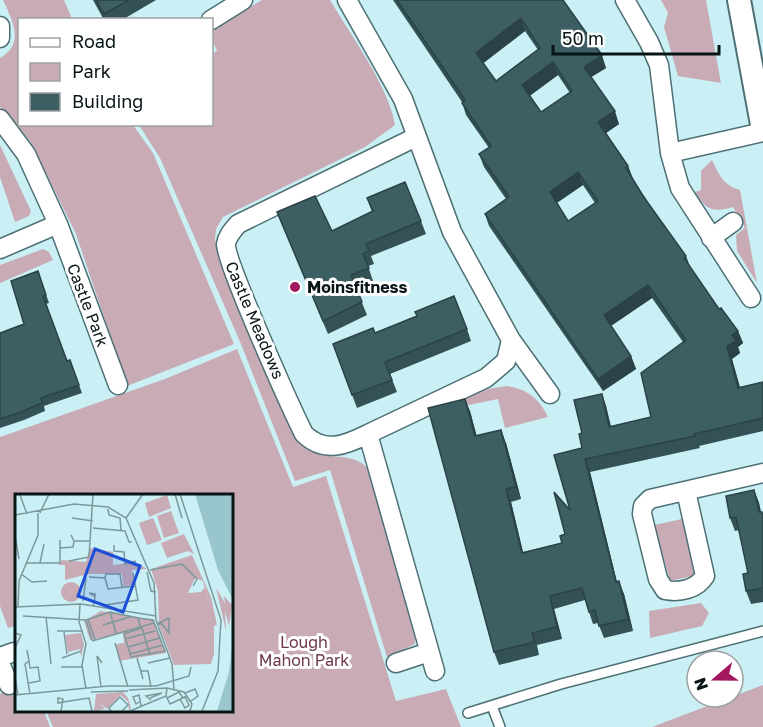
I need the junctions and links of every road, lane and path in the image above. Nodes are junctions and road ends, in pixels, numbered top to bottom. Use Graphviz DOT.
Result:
graph roads {
  1 [pos="243,0"];
  2 [pos="347,0"];
  3 [pos="625,0"];
  4 [pos="740,0"];
  5 [pos="213,19"];
  6 [pos="0,26"];
  7 [pos="0,38"];
  8 [pos="0,119"];
  9 [pos="763,131"];
  10 [pos="416,137"];
  11 [pos="670,153"];
  12 [pos="734,222"];
  13 [pos="58,224"];
  14 [pos="711,238"];
  15 [pos="0,249"];
  16 [pos="751,298"];
  17 [pos="511,340"];
  18 [pos="118,385"];
  19 [pos="550,394"];
  20 [pos="368,434"];
  21 [pos="763,473"];
  22 [pos="686,491"];
  23 [pos="763,631"];
  24 [pos="429,652"];
  25 [pos="5,658"];
  26 [pos="396,663"];
  27 [pos="435,671"];
  28 [pos="9,685"];
  29 [pos="492,706"];
  30 [pos="468,712"];
  31 [pos="500,727"];
  1 -- 5 [label="street"];
  2 -- 10 [label="street"];
  3 -- 11 [label="street"];
  4 -- 9 [label="street"];
  6 -- 7 [label="street"];
  8 -- 13 [label="street, Castle Park"];
  9 -- 11 [label="street"];
  10 -- 17 [label="street"];
  10 -- 20 [label="street, Castle Meadows"];
  11 -- 14 [label="street"];
  12 -- 14 [label="street"];
  13 -- 15 [label="street"];
  13 -- 18 [label="street, Castle Park"];
  14 -- 16 [label="street"];
  17 -- 19 [label="street"];
  17 -- 20 [label="street, Castle Meadows"];
  20 -- 24 [label="street"];
  21 -- 22 [label="street"];
  22 -- 22 [label="street"];
  23 -- 29 [label="lane"];
  24 -- 26 [label="street"];
  24 -- 27 [label="street"];
  25 -- 28 [label="street"];
  29 -- 30 [label="lane"];
  29 -- 31 [label="lane"];
}
